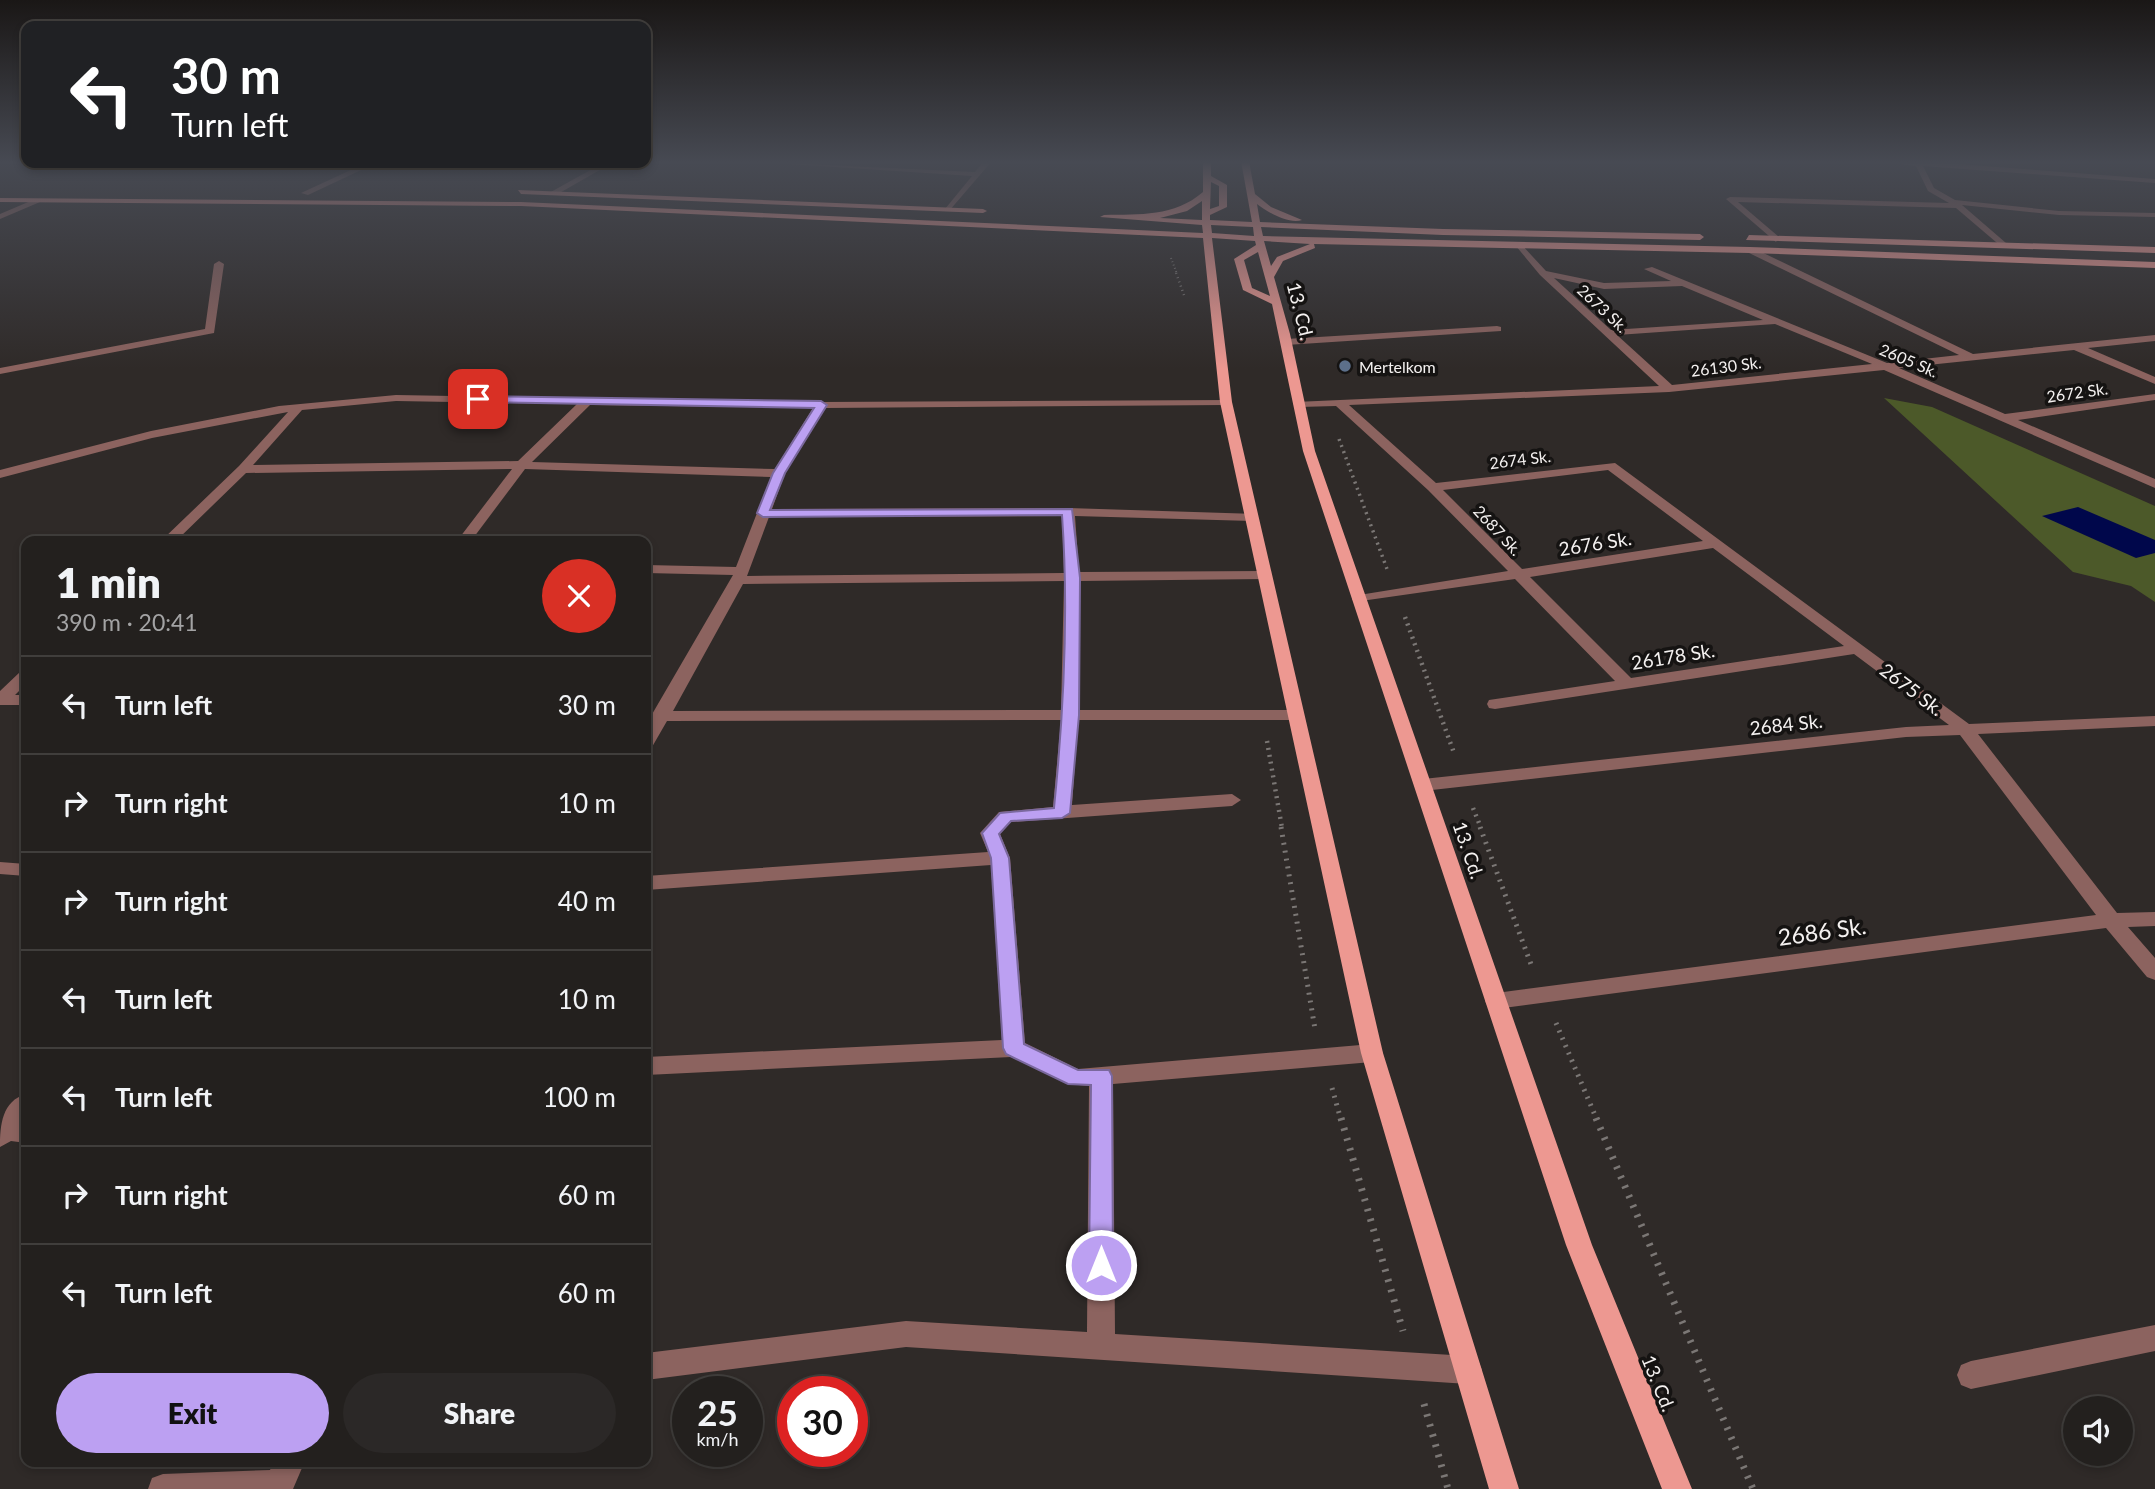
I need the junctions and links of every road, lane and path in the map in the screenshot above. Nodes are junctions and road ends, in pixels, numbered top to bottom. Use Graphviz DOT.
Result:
graph roads {
  1 [pos="1208,230"];
  2 [pos="1254,230"];
  3 [pos="1258,230"];
  4 [pos="1275,230"];
  5 [pos="1320,230"];
  6 [pos="1422,230"];
  7 [pos="1766,230"];
  8 [pos="1987,230"];
  9 [pos="1437,231"];
  10 [pos="1706,237"];
  11 [pos="1734,238"];
  12 [pos="1776,239"];
  13 [pos="1348,242"];
  14 [pos="2003,244"];
  15 [pos="1520,246"];
  16 [pos="1750,250"];
  17 [pos="2155,250"];
  18 [pos="219,264"];
  19 [pos="2155,265"];
  20 [pos="1649,269"];
  21 [pos="1543,273"];
  22 [pos="1269,277"];
  23 [pos="1684,284"];
  24 [pos="1276,302"];
  25 [pos="1776,321"];
  26 [pos="1497,328"];
  27 [pos="1608,333"];
  28 [pos="2155,338"];
  29 [pos="1286,342"];
  30 [pos="2074,346"];
  31 [pos="1969,356"];
  32 [pos="1880,364"];
  33 [pos="0,371"];
  34 [pos="2155,381"];
  35 [pos="1668,389"];
  36 [pos="2155,397"];
  37 [pos="587,401"];
  38 [pos="1226,402"];
  39 [pos="1332,403"];
  40 [pos="1299,404"];
  41 [pos="821,405"];
  42 [pos="299,407"];
  43 [pos="2004,418"];
  44 [pos="521,465"];
  45 [pos="1611,466"];
  46 [pos="243,469"];
  47 [pos="779,473"];
  48 [pos="3,476"];
  49 [pos="2155,484"];
  50 [pos="1433,487"];
  51 [pos="1068,512"];
  52 [pos="763,513"];
  53 [pos="1252,517"];
  54 [pos="173,536"];
  55 [pos="468,536"];
  56 [pos="1713,544"];
  57 [pos="651,569"];
  58 [pos="740,575"];
  59 [pos="1265,575"];
  60 [pos="1516,575"];
  61 [pos="1073,578"];
  62 [pos="1396,593"];
  63 [pos="1359,599"];
  64 [pos="1857,649"];
  65 [pos="21,681"];
  66 [pos="1628,685"];
  67 [pos="1,700"];
  68 [pos="21,700"];
  69 [pos="1495,704"];
  70 [pos="1072,715"];
  71 [pos="1296,715"];
  72 [pos="660,716"];
  73 [pos="2155,721"];
  74 [pos="1965,729"];
  75 [pos="651,731"];
  76 [pos="1464,781"];
  77 [pos="1423,785"];
  78 [pos="1232,800"];
  79 [pos="1062,813"];
  80 [pos="1000,858"];
  81 [pos="0,868"];
  82 [pos="21,870"];
  83 [pos="651,883"];
  84 [pos="2155,919"];
  85 [pos="2111,920"];
  86 [pos="2155,972"];
  87 [pos="1544,995"];
  88 [pos="1496,1001"];
  89 [pos="1014,1048"];
  90 [pos="1372,1053"];
  91 [pos="651,1066"];
  92 [pos="1101,1076"];
  93 [pos="21,1111"];
  94 [pos="8,1133"];
  95 [pos="2155,1338"];
  96 [pos="1101,1346"];
  97 [pos="651,1366"];
  98 [pos="1468,1370"];
  99 [pos="1970,1375"];
  100 [pos="282,1479"];
  101 [pos="163,1489"];
  102 [pos="1504,1489"];
  103 [pos="1676,1489"];
  104 [pos="1753,1489"];
  1 -- 38 [label="main road"];
  2 -- 24 [label="main road"];
  3 -- 22 [label="main road, 13. Cd."];
  4 -- 13 [label="main road"];
  5 -- 9 [label="main road"];
  6 -- 9 [label="main road"];
  7 -- 12 [label="street"];
  8 -- 14 [label="street"];
  9 -- 10 [label="main road"];
  11 -- 12 [label="main road"];
  12 -- 14 [label="main road"];
  13 -- 15 [label="main road"];
  13 -- 22 [label="main road"];
  14 -- 17 [label="main road"];
  15 -- 16 [label="main road"];
  15 -- 21 [label="street, 2673 Sk."];
  16 -- 19 [label="main road"];
  16 -- 31 [label="street"];
  18 -- 33 [label="street"];
  20 -- 23 [label="street, 2605 Sk."];
  21 -- 23 [label="street"];
  21 -- 27 [label="street, 2673 Sk."];
  22 -- 24 [label="main road, 13. Cd."];
  23 -- 25 [label="street, 2605 Sk."];
  24 -- 29 [label="main road, 13. Cd."];
  25 -- 27 [label="street"];
  25 -- 32 [label="street, 2605 Sk."];
  26 -- 29 [label="street"];
  27 -- 35 [label="street, 2673 Sk."];
  28 -- 30 [label="street, 26130 Sk."];
  29 -- 40 [label="main road, 13. Cd."];
  30 -- 31 [label="street, 26130 Sk."];
  30 -- 34 [label="street"];
  31 -- 32 [label="street, 26130 Sk."];
  32 -- 35 [label="street, 26130 Sk."];
  32 -- 43 [label="street, 2605 Sk."];
  35 -- 39 [label="street, 26130 Sk."];
  36 -- 43 [label="street, 2672 Sk."];
  37 -- 41 [label="street"];
  37 -- 42 [label="street"];
  37 -- 44 [label="street"];
  38 -- 41 [label="street"];
  38 -- 53 [label="main road"];
  39 -- 40 [label="street, 26130 Sk."];
  39 -- 50 [label="street, 2687 Sk."];
  39 -- 62 [label="path"];
  40 -- 63 [label="main road, 13. Cd."];
  41 -- 47 [label="street"];
  42 -- 46 [label="street"];
  42 -- 48 [label="street"];
  43 -- 49 [label="street, 2605 Sk."];
  44 -- 46 [label="street"];
  44 -- 47 [label="street"];
  44 -- 55 [label="street"];
  45 -- 50 [label="street, 2674 Sk."];
  45 -- 56 [label="street, 2675 Sk."];
  46 -- 54 [label="street"];
  47 -- 52 [label="street"];
  50 -- 60 [label="street, 2687 Sk."];
  51 -- 52 [label="street"];
  51 -- 53 [label="street"];
  51 -- 61 [label="street"];
  52 -- 58 [label="street"];
  53 -- 59 [label="main road"];
  56 -- 60 [label="street, 2676 Sk."];
  56 -- 64 [label="street, 2675 Sk."];
  57 -- 58 [label="street"];
  58 -- 61 [label="street"];
  58 -- 72 [label="street"];
  59 -- 61 [label="street"];
  59 -- 71 [label="main road"];
  60 -- 62 [label="street, 2676 Sk."];
  60 -- 66 [label="street, 2687 Sk."];
  61 -- 70 [label="street"];
  62 -- 63 [label="street, 2676 Sk."];
  62 -- 76 [label="path"];
  63 -- 77 [label="main road, 13. Cd."];
  64 -- 66 [label="street, 26178 Sk."];
  64 -- 74 [label="street, 2675 Sk."];
  65 -- 67 [label="street"];
  66 -- 69 [label="street, 26178 Sk."];
  67 -- 68 [label="street"];
  70 -- 71 [label="street"];
  70 -- 72 [label="street"];
  70 -- 79 [label="street"];
  71 -- 90 [label="main road"];
  72 -- 75 [label="street"];
  73 -- 74 [label="street, 2684 Sk."];
  74 -- 76 [label="street, 2684 Sk."];
  74 -- 85 [label="street, 2675 Sk."];
  76 -- 77 [label="street, 2684 Sk."];
  76 -- 87 [label="path"];
  77 -- 88 [label="main road, 13. Cd."];
  78 -- 79 [label="street"];
  79 -- 80 [label="street"];
  80 -- 83 [label="street"];
  80 -- 89 [label="street"];
  81 -- 82 [label="street"];
  84 -- 85 [label="street, 2686 Sk."];
  85 -- 86 [label="street, 2675 Sk."];
  85 -- 87 [label="street, 2686 Sk."];
  87 -- 88 [label="street, 2686 Sk."];
  87 -- 104 [label="path"];
  88 -- 103 [label="main road, 13. Cd."];
  89 -- 91 [label="street"];
  89 -- 92 [label="street"];
  90 -- 92 [label="street"];
  90 -- 98 [label="main road"];
  92 -- 96 [label="street"];
  93 -- 94 [label="street"];
  95 -- 99 [label="street"];
  96 -- 97 [label="street"];
  96 -- 98 [label="street"];
  98 -- 102 [label="main road"];
  100 -- 101 [label="street"];
}
